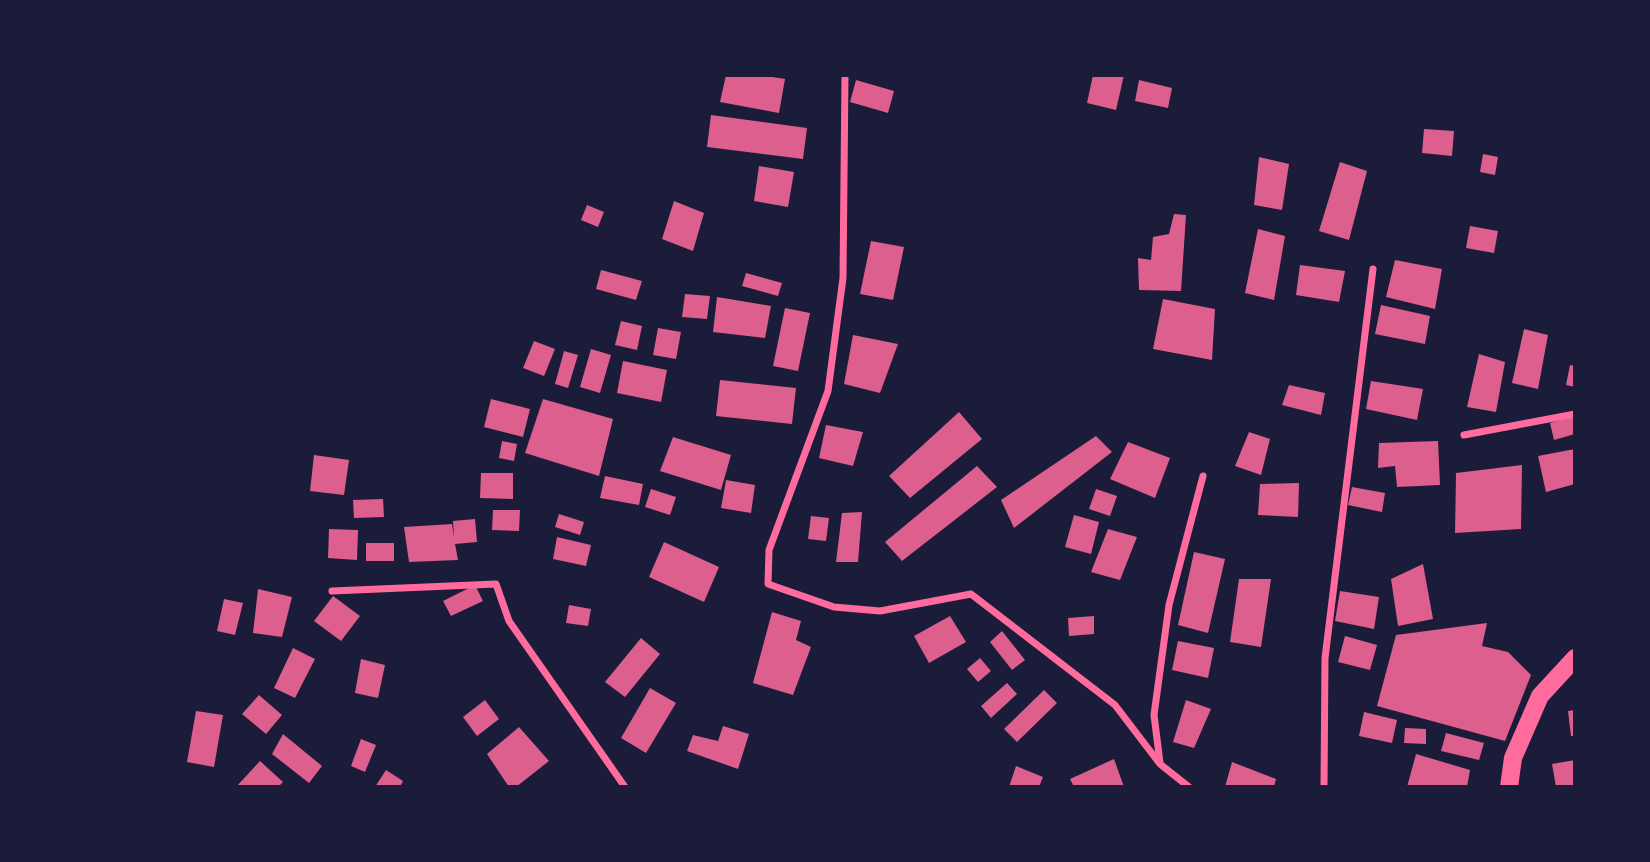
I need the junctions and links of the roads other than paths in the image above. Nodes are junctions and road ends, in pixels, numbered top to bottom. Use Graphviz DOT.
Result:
graph roads {
  1 [pos="845,75"];
  2 [pos="1373,269"];
  3 [pos="1575,414"];
  4 [pos="1464,435"];
  5 [pos="1203,476"];
  6 [pos="332,591"];
  7 [pos="1575,658"];
  8 [pos="1160,764"];
  9 [pos="625,787"];
  10 [pos="1189,787"];
  11 [pos="1324,787"];
  12 [pos="1508,787"];
  1 -- 8 [label="street"];
  2 -- 11 [label="street"];
  3 -- 4 [label="street"];
  5 -- 8 [label="street"];
  6 -- 9 [label="street"];
  7 -- 12 [label="main road"];
  8 -- 10 [label="street"];
}
